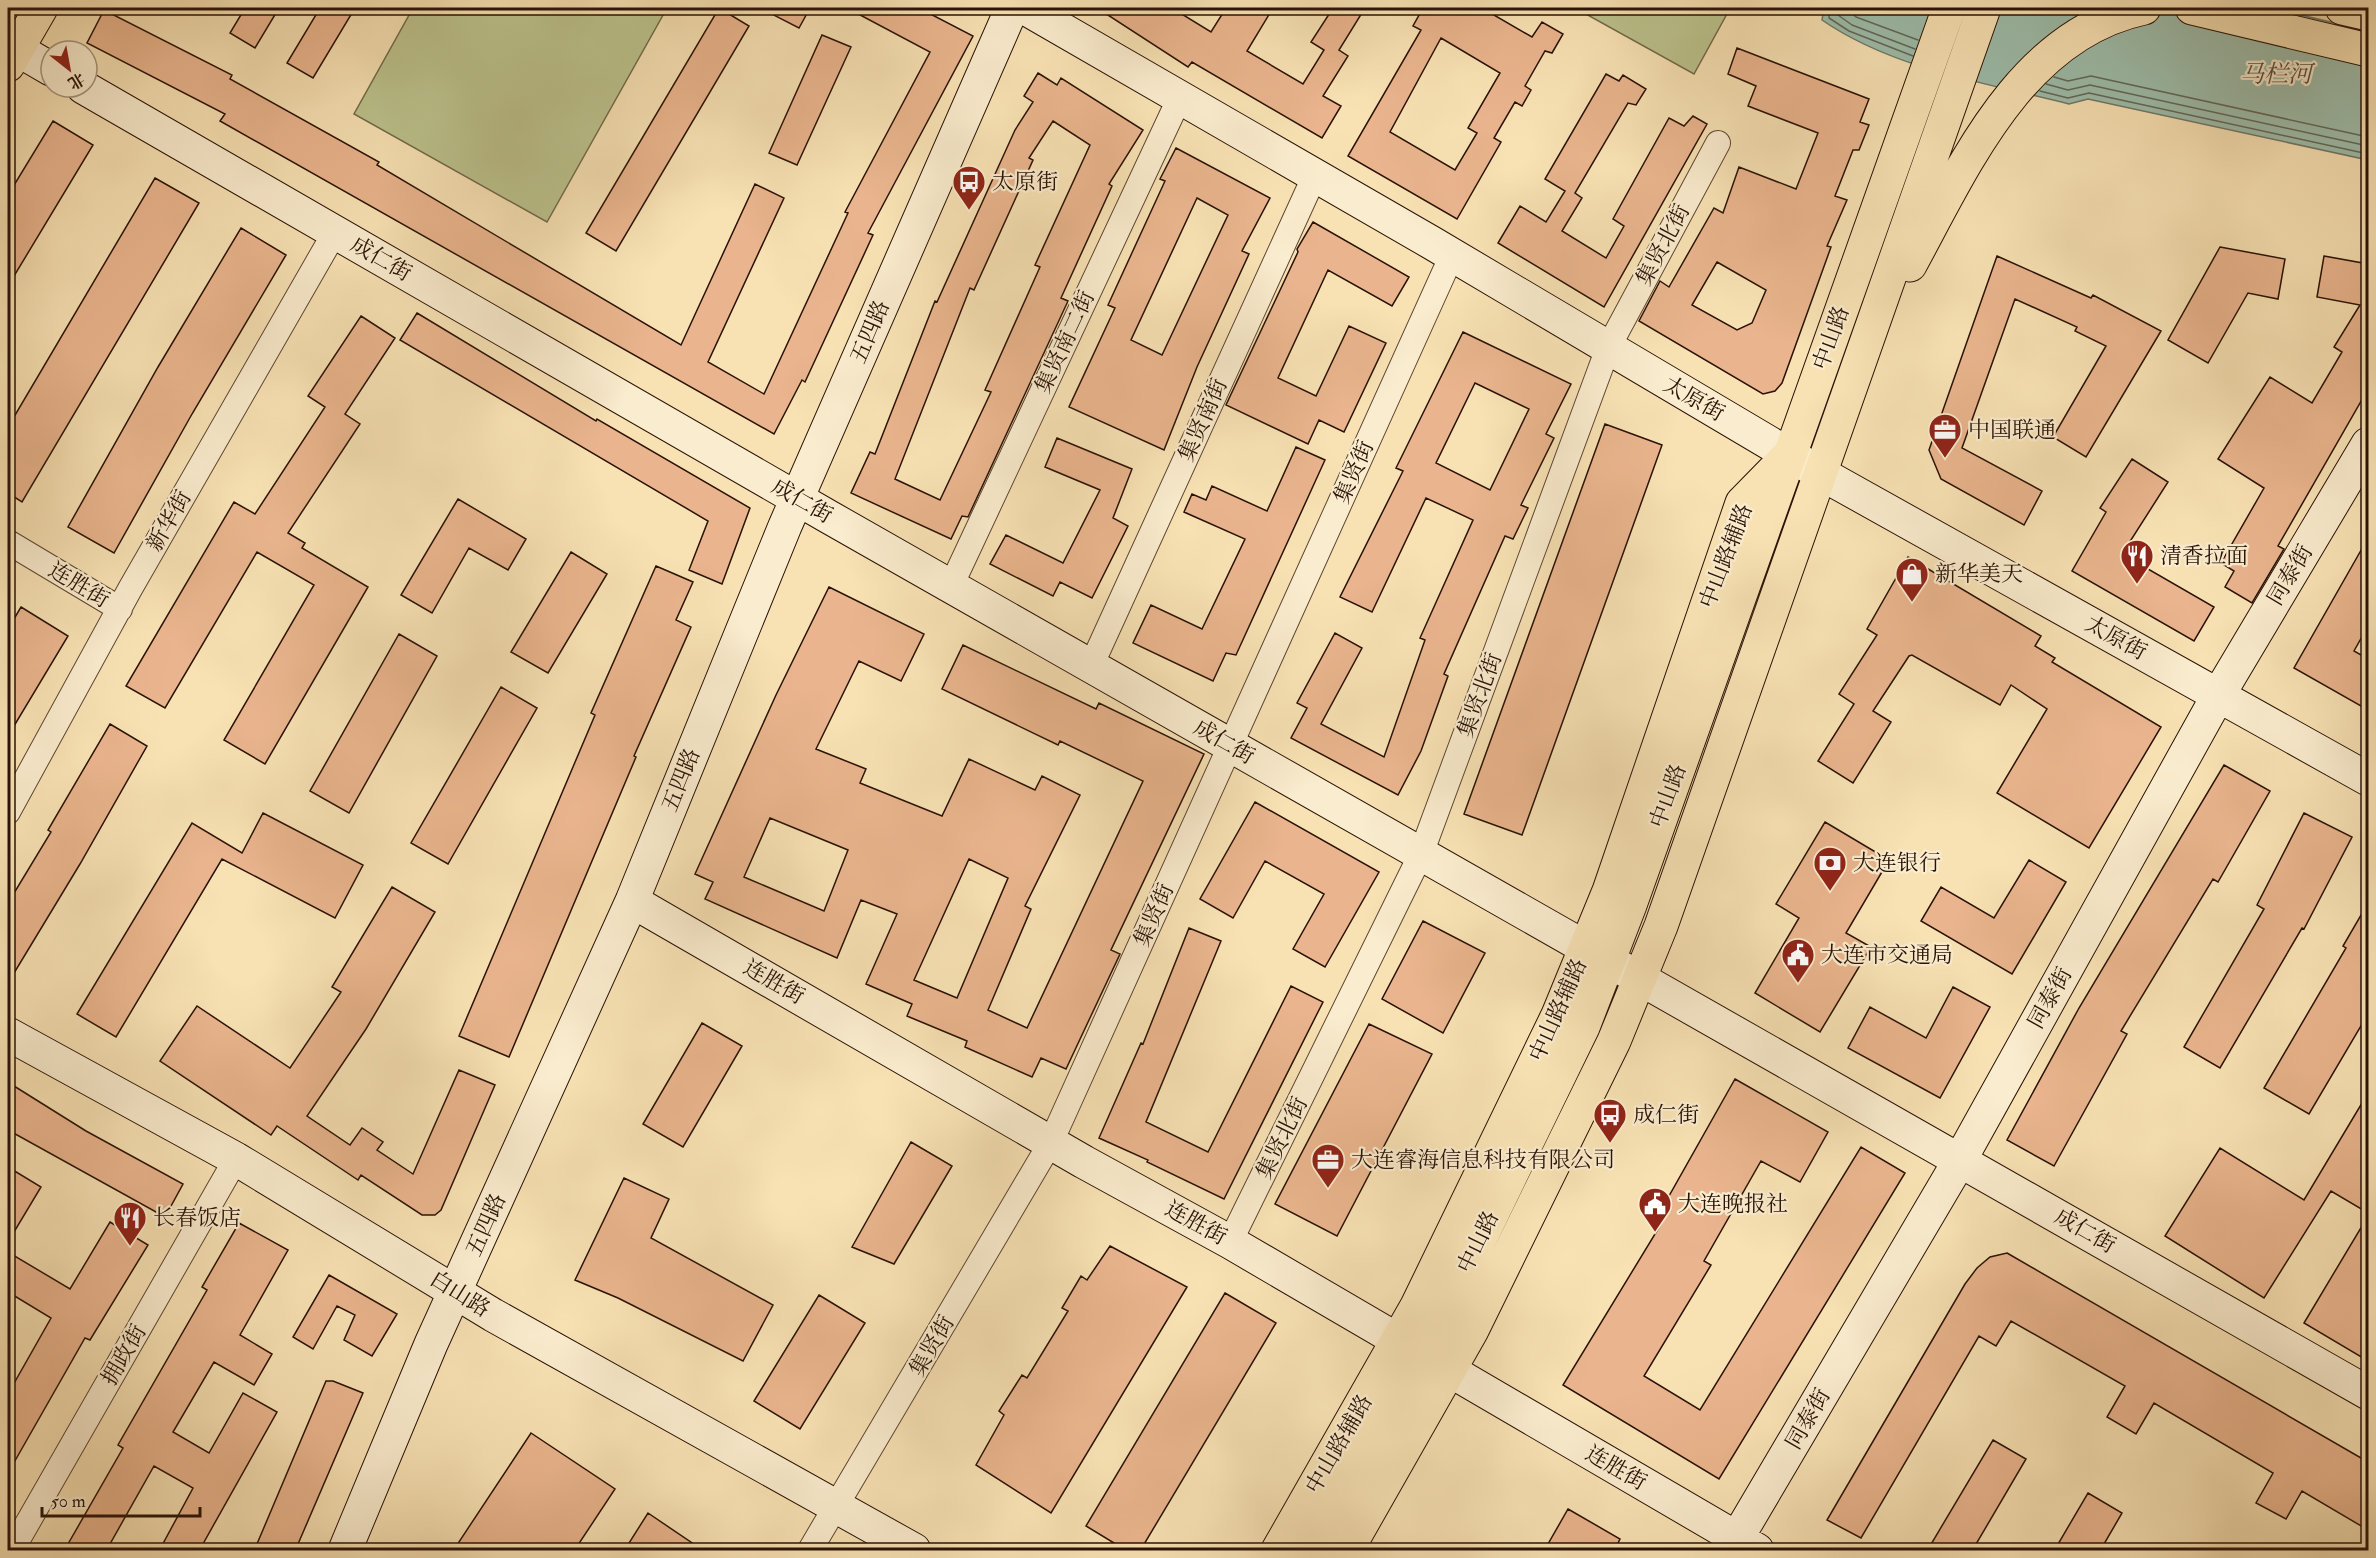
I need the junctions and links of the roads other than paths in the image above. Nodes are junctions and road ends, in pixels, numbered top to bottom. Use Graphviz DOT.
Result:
graph roads {
  1 [pos="41,8"];
  2 [pos="1012,8"];
  3 [pos="1025,8"];
  4 [pos="1949,8"];
  5 [pos="1984,8"];
  6 [pos="2144,8"];
  7 [pos="2192,8"];
  8 [pos="2342,8"];
  9 [pos="2368,14"];
  10 [pos="2368,50"];
  11 [pos="10,52"];
  12 [pos="39,64"];
  13 [pos="99,96"];
  14 [pos="1180,97"];
  15 [pos="1718,143"];
  16 [pos="1315,175"];
  17 [pos="335,232"];
  18 [pos="1452,255"];
  19 [pos="1608,348"];
  20 [pos="1864,348"];
  21 [pos="2368,444"];
  22 [pos="1790,454"];
  23 [pos="1820,473"];
  24 [pos="797,499"];
  25 [pos="8,542"];
  26 [pos="951,586"];
  27 [pos="120,609"];
  28 [pos="1091,666"];
  29 [pos="2219,694"];
  30 [pos="1231,746"];
  31 [pos="2368,779"];
  32 [pos="8,812"];
  33 [pos="1421,854"];
  34 [pos="632,901"];
  35 [pos="1597,954"];
  36 [pos="1640,978"];
  37 [pos="8,1034"];
  38 [pos="1051,1142"];
  39 [pos="236,1159"];
  40 [pos="1960,1160"];
  41 [pos="1230,1242"];
  42 [pos="456,1292"];
  43 [pos="1423,1355"];
  44 [pos="2368,1393"];
  45 [pos="836,1505"];
  46 [pos="1742,1547"];
  47 [pos="12,1551"];
  48 [pos="345,1551"];
  49 [pos="810,1551"];
  50 [pos="914,1551"];
  51 [pos="1278,1551"];
  52 [pos="1311,1551"];
  53 [pos="1347,1551"];
  1 -- 11 [label="main road"];
  2 -- 24 [label="street, 五四路"];
  3 -- 14 [label="street, 太原街"];
  4 -- 22 [label="main road, 中山路"];
  5 -- 20 [label="main road, 中山路"];
  6 -- 20 [label="main road"];
  7 -- 10 [label="main road"];
  8 -- 9 [label="main road"];
  11 -- 12 [label="street"];
  13 -- 17 [label="street, 成仁街"];
  14 -- 16 [label="street, 太原街"];
  14 -- 26 [label="street, 集贤南二街"];
  15 -- 19 [label="street, 集贤北街"];
  16 -- 18 [label="street, 太原街"];
  16 -- 28 [label="street, 集贤南街"];
  17 -- 24 [label="street, 成仁街"];
  17 -- 27 [label="street, 新华街"];
  18 -- 19 [label="street, 太原街"];
  18 -- 30 [label="street, 集贤街"];
  19 -- 22 [label="street, 太原街"];
  19 -- 33 [label="street, 集贤北街"];
  20 -- 23 [label="main road, 中山路"];
  21 -- 29 [label="street, 同泰街"];
  22 -- 23 [label="street, 太原街"];
  22 -- 35 [label="main road, 中山路"];
  23 -- 29 [label="street, 太原街"];
  23 -- 36 [label="main road, 中山路"];
  24 -- 26 [label="street, 成仁街"];
  24 -- 34 [label="street, 五四路"];
  25 -- 27 [label="street, 连胜街"];
  26 -- 28 [label="street, 成仁街"];
  27 -- 32 [label="street, 新华街"];
  28 -- 30 [label="street, 成仁街"];
  29 -- 31 [label="street, 太原街"];
  29 -- 40 [label="street, 同泰街"];
  30 -- 33 [label="street, 成仁街"];
  30 -- 38 [label="street, 集贤街"];
  33 -- 35 [label="street, 成仁街"];
  33 -- 41 [label="street, 集贤北街"];
  34 -- 38 [label="street, 连胜街"];
  34 -- 42 [label="street, 五四路"];
  35 -- 36 [label="street, 成仁街"];
  35 -- 43 [label="main road, 中山路"];
  36 -- 40 [label="street, 成仁街"];
  36 -- 43 [label="main road, 中山路"];
  37 -- 39 [label="street, 白山路"];
  38 -- 41 [label="street, 连胜街"];
  38 -- 45 [label="street, 集贤街"];
  39 -- 42 [label="street, 白山路"];
  39 -- 47 [label="street, 拥政街"];
  40 -- 44 [label="street, 成仁街"];
  40 -- 46 [label="street, 同泰街"];
  41 -- 43 [label="street, 连胜街"];
  42 -- 45 [label="street, 白山路"];
  42 -- 48 [label="street, 五四路"];
  43 -- 46 [label="street, 连胜街"];
  43 -- 51 [label="main road, 中山路辅路"];
  43 -- 52 [label="main road, 中山路"];
  43 -- 53 [label="main road, 中山路"];
  45 -- 49 [label="street, 集贤街"];
  45 -- 50 [label="street, 白山路"];
}
